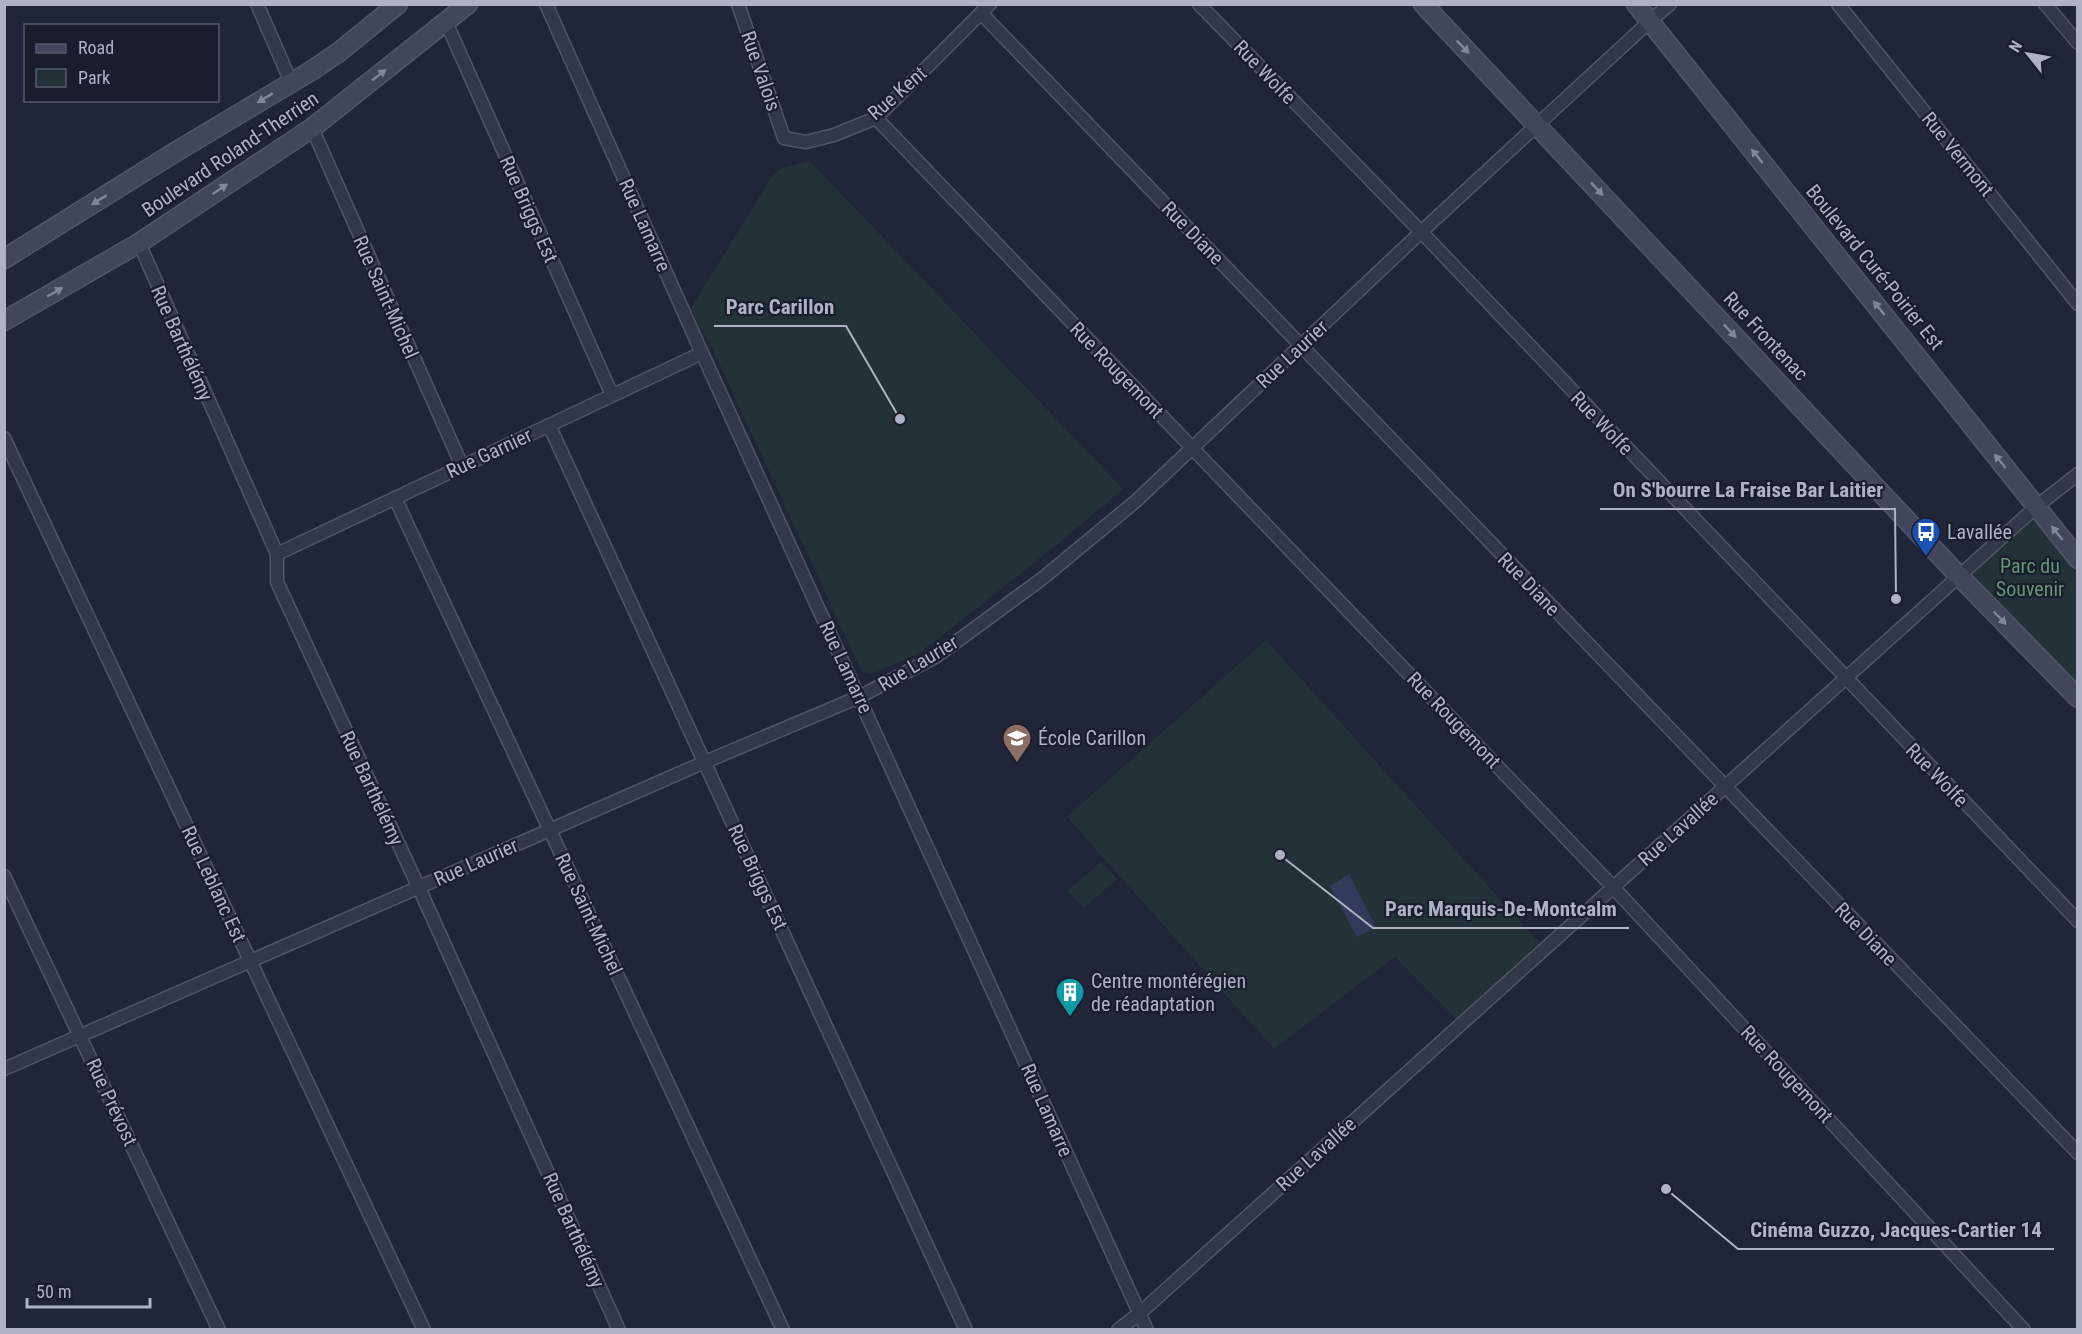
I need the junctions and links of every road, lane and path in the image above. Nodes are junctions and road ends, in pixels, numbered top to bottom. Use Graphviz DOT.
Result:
graph roads {
  1 [pos="257,4"];
  2 [pos="398,4"];
  3 [pos="468,4"];
  4 [pos="546,4"];
  5 [pos="738,4"];
  6 [pos="1199,4"];
  7 [pos="1423,4"];
  8 [pos="1636,4"];
  9 [pos="1670,4"];
  10 [pos="1838,4"];
  11 [pos="2045,4"];
  12 [pos="986,9"];
  13 [pos="1650,21"];
  14 [pos="446,22"];
  15 [pos="2078,43"];
  16 [pos="291,82"];
  17 [pos="876,117"];
  18 [pos="1538,125"];
  19 [pos="312,128"];
  20 [pos="783,138"];
  21 [pos="1421,232"];
  22 [pos="139,243"];
  23 [pos="4,259"];
  24 [pos="2078,304"];
  25 [pos="4,321"];
  26 [pos="1301,345"];
  27 [pos="702,353"];
  28 [pos="612,395"];
  29 [pos="549,425"];
  30 [pos="4,438"];
  31 [pos="1192,448"];
  32 [pos="462,466"];
  33 [pos="2078,474"];
  34 [pos="395,498"];
  35 [pos="2037,507"];
  36 [pos="277,554"];
  37 [pos="2078,559"];
  38 [pos="1959,576"];
  39 [pos="1845,679"];
  40 [pos="859,697"];
  41 [pos="2078,698"];
  42 [pos="705,762"];
  43 [pos="1724,788"];
  44 [pos="550,830"];
  45 [pos="4,876"];
  46 [pos="1613,887"];
  47 [pos="419,888"];
  48 [pos="2078,921"];
  49 [pos="250,962"];
  50 [pos="81,1036"];
  51 [pos="4,1069"];
  52 [pos="2078,1153"];
  53 [pos="1140,1313"];
  54 [pos="219,1329"];
  55 [pos="424,1329"];
  56 [pos="619,1329"];
  57 [pos="783,1329"];
  58 [pos="966,1329"];
  59 [pos="1118,1329"];
  60 [pos="1147,1329"];
  61 [pos="2025,1329"];
  1 -- 16 [label="street"];
  2 -- 16 [label="main road, Boulevard Roland-Therrien"];
  3 -- 14 [label="main road, Boulevard Roland-Therrien"];
  4 -- 27 [label="street, Rue Lamarre"];
  5 -- 20 [label="street, Rue Valois"];
  6 -- 21 [label="street, Rue Wolfe"];
  7 -- 18 [label="main road, Rue Frontenac, one-way"];
  8 -- 13 [label="main road, Boulevard Curé-Poirier Est"];
  9 -- 13 [label="street, Rue Laurier"];
  10 -- 24 [label="street, Rue Vermont"];
  11 -- 15 [label="street"];
  12 -- 17 [label="street, Rue Kent"];
  12 -- 26 [label="street, Rue Diane"];
  13 -- 18 [label="street, Rue Laurier"];
  35 -- 13 [label="main road, Boulevard Curé-Poirier Est, one-way"];
  19 -- 14 [label="main road, Boulevard Roland-Therrien, one-way"];
  14 -- 28 [label="street, Rue Briggs Est"];
  16 -- 23 [label="main road, Boulevard Roland-Therrien, one-way"];
  17 -- 20 [label="street, Rue Kent"];
  17 -- 31 [label="street, Rue Rougemont"];
  18 -- 21 [label="street, Rue Laurier"];
  18 -- 38 [label="main road, Rue Frontenac, one-way"];
  22 -- 19 [label="main road, Boulevard Roland-Therrien, one-way"];
  19 -- 32 [label="street, Rue Saint-Michel"];
  21 -- 26 [label="street, Rue Laurier"];
  21 -- 39 [label="street, Rue Wolfe"];
  25 -- 22 [label="main road, Boulevard Roland-Therrien, one-way"];
  22 -- 36 [label="street, Rue Barthélémy"];
  26 -- 31 [label="street, Rue Laurier"];
  26 -- 43 [label="street, Rue Diane"];
  27 -- 28 [label="street, Rue Garnier"];
  27 -- 40 [label="street, Rue Lamarre"];
  28 -- 29 [label="street, Rue Garnier"];
  29 -- 32 [label="street, Rue Garnier"];
  29 -- 42 [label="street, Rue Briggs Est"];
  30 -- 49 [label="street, Rue Leblanc Est"];
  31 -- 40 [label="street, Rue Laurier"];
  31 -- 46 [label="street, Rue Rougemont"];
  32 -- 34 [label="street, Rue Garnier"];
  33 -- 35 [label="street, Rue Lavallée"];
  34 -- 36 [label="street, Rue Garnier"];
  34 -- 44 [label="street, Rue Saint-Michel"];
  37 -- 35 [label="main road, Boulevard Curé-Poirier Est, one-way"];
  35 -- 38 [label="street, Rue Lavallée"];
  36 -- 47 [label="street, Rue Barthélémy"];
  38 -- 39 [label="street, Rue Lavallée"];
  38 -- 41 [label="main road, Rue Frontenac, one-way"];
  39 -- 43 [label="street, Rue Lavallée"];
  39 -- 48 [label="street, Rue Wolfe"];
  40 -- 42 [label="street, Rue Laurier"];
  40 -- 53 [label="street, Rue Lamarre"];
  42 -- 44 [label="street, Rue Laurier"];
  42 -- 58 [label="street, Rue Briggs Est"];
  43 -- 46 [label="street, Rue Lavallée"];
  43 -- 52 [label="street, Rue Diane"];
  44 -- 47 [label="street, Rue Laurier"];
  44 -- 57 [label="street, Rue Saint-Michel"];
  45 -- 50 [label="street, Rue Prévost"];
  46 -- 53 [label="street, Rue Lavallée"];
  46 -- 61 [label="street, Rue Rougemont"];
  47 -- 49 [label="street, Rue Laurier"];
  47 -- 56 [label="street, Rue Barthélémy"];
  49 -- 50 [label="street, Rue Laurier"];
  49 -- 55 [label="street, Rue Leblanc Est"];
  50 -- 51 [label="street, Rue Laurier"];
  50 -- 54 [label="street, Rue Prévost"];
  53 -- 59 [label="street, Rue Lavallée"];
  53 -- 60 [label="street, Rue Lamarre"];
}
